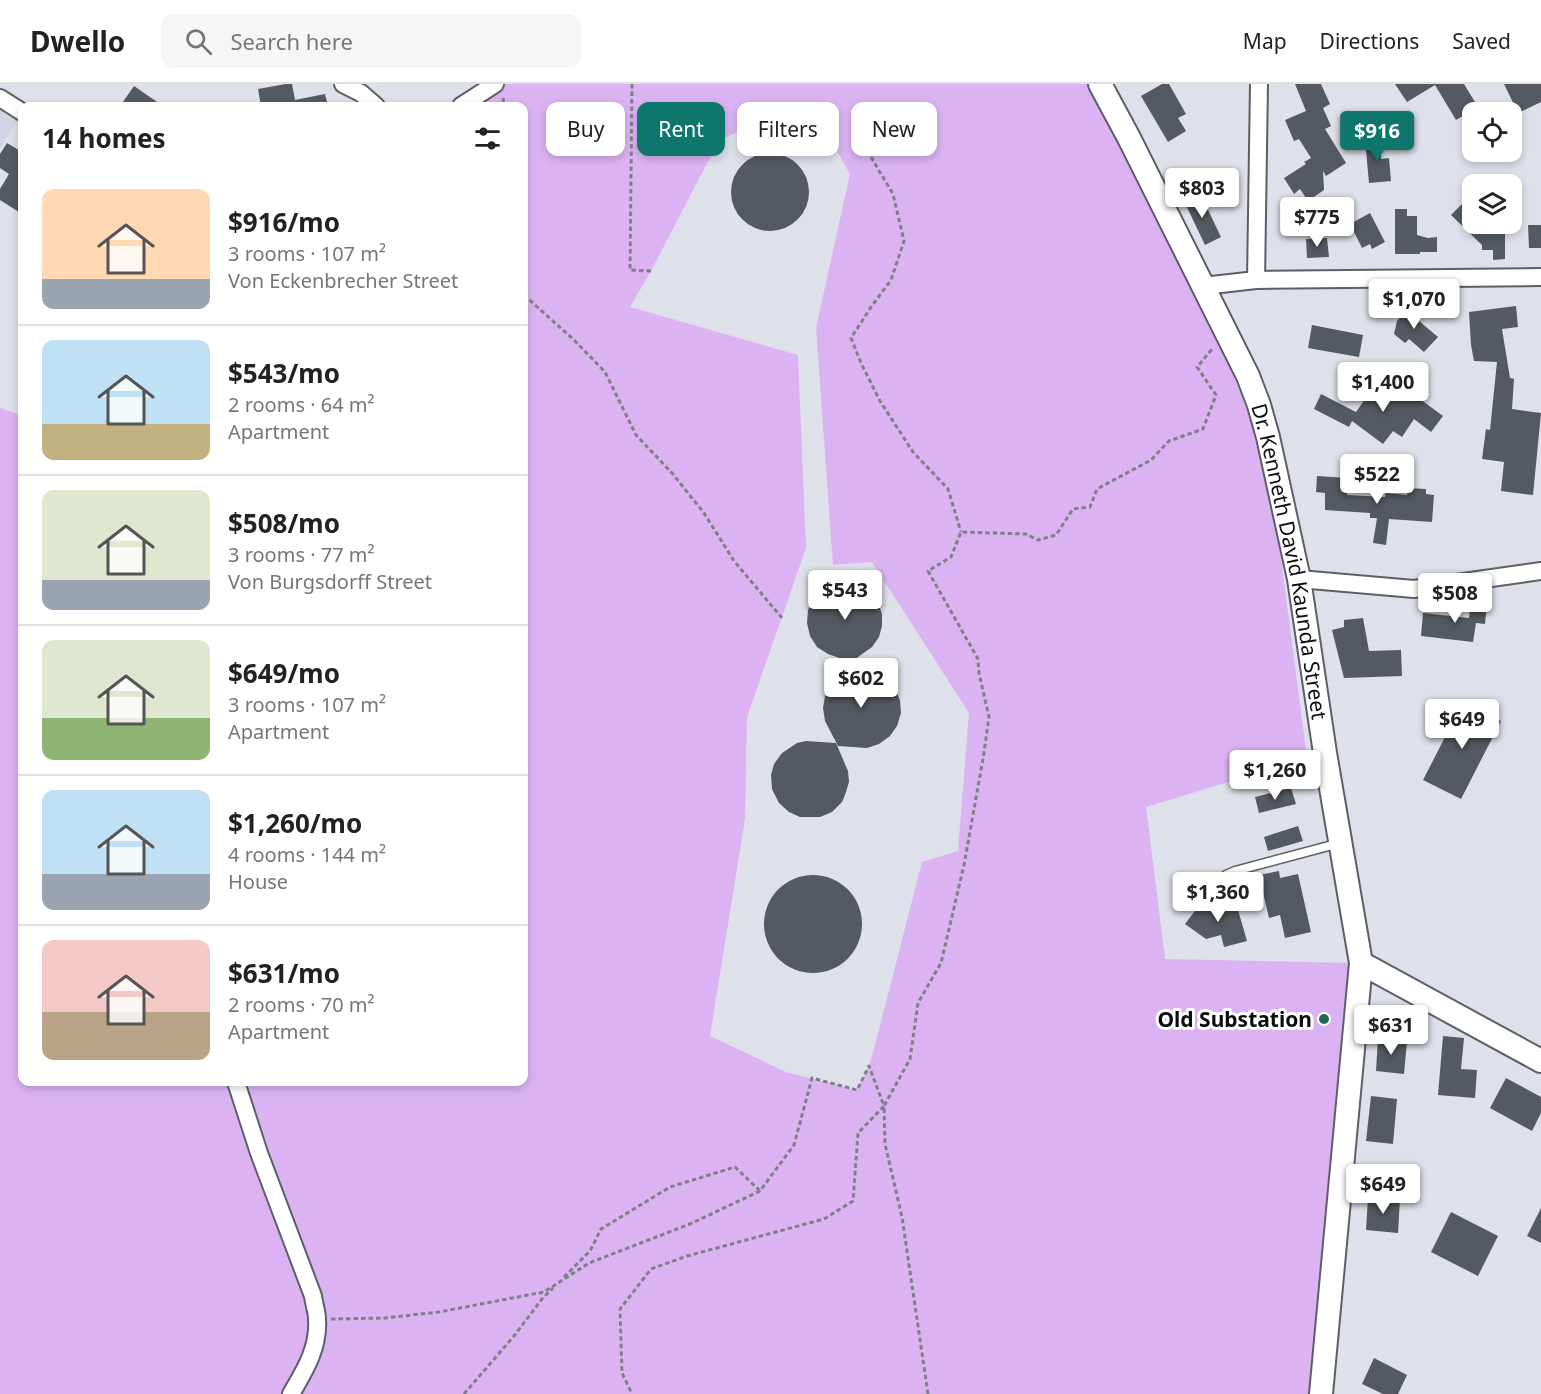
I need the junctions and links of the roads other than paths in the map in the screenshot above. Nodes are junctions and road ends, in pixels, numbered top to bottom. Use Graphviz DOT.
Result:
graph roads {
  1 [pos="343,84"];
  2 [pos="495,84"];
  3 [pos="1100,84"];
  4 [pos="1259,84"];
  5 [pos="0,98"];
  6 [pos="371,102"];
  7 [pos="467,102"];
  8 [pos="18,109"];
  9 [pos="1541,277"];
  10 [pos="1256,280"];
  11 [pos="1203,286"];
  12 [pos="1541,571"];
  13 [pos="1299,579"];
  14 [pos="1341,843"];
  15 [pos="1227,898"];
  16 [pos="1360,963"];
  17 [pos="1541,1061"];
  18 [pos="237,1086"];
  19 [pos="291,1394"];
  20 [pos="1321,1394"];
  1 -- 6 [label="street"];
  2 -- 7 [label="street"];
  3 -- 11 [label="street, Dr. Kenneth David Kaunda Street"];
  4 -- 10 [label="street"];
  5 -- 8 [label="street"];
  9 -- 10 [label="street"];
  10 -- 11 [label="street"];
  11 -- 13 [label="street, Dr. Kenneth David Kaunda Street"];
  12 -- 13 [label="street"];
  13 -- 14 [label="street, Dr. Kenneth David Kaunda Street"];
  14 -- 15 [label="lane"];
  14 -- 16 [label="street, Dr. Kenneth David Kaunda Street"];
  16 -- 17 [label="street"];
  16 -- 20 [label="street, Dr. Kenneth David Kaunda Street"];
  18 -- 19 [label="street"];
}
